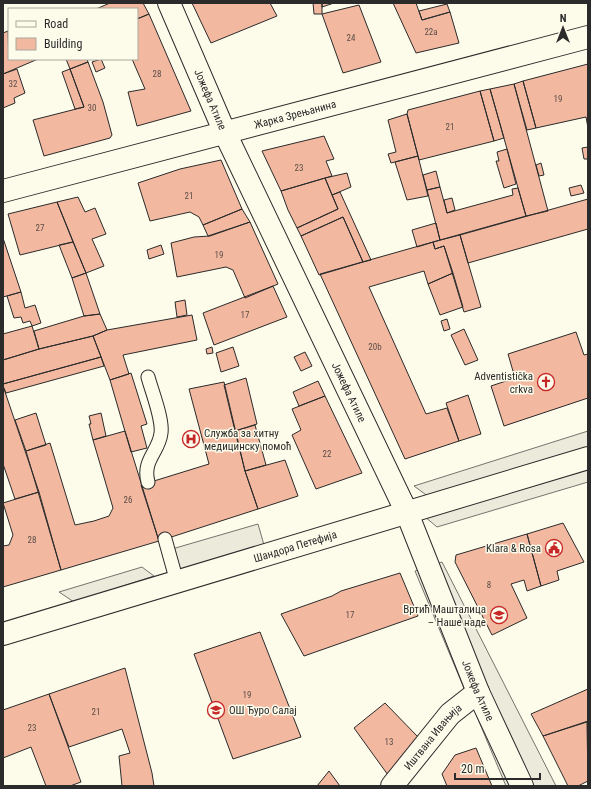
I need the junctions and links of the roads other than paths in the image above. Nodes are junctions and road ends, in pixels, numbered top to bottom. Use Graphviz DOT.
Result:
graph roads {
  1 [pos="168,3"];
  2 [pos="588,36"];
  3 [pos="225,133"];
  4 [pos="3,191"];
  5 [pos="148,377"];
  6 [pos="588,458"];
  7 [pos="148,482"];
  8 [pos="407,513"];
  9 [pos="165,539"];
  10 [pos="178,582"];
  11 [pos="3,634"];
  12 [pos="478,692"];
  13 [pos="392,786"];
  14 [pos="522,786"];
  1 -- 3 [label="street, Јожефа Атиле"];
  2 -- 3 [label="street, Жарка Зрењанина"];
  3 -- 4 [label="street, Жарка Зрењанина"];
  3 -- 8 [label="street, Јожефа Атиле"];
  5 -- 7 [label="lane"];
  6 -- 8 [label="street, Шандора Петефија"];
  8 -- 10 [label="street, Шандора Петефија"];
  8 -- 12 [label="street, Јожефа Атиле"];
  9 -- 10 [label="lane"];
  10 -- 11 [label="street, Шандора Петефија"];
  12 -- 13 [label="street, Иштвана Ивањија"];
  12 -- 14 [label="street, Јожефа Атиле"];
}
